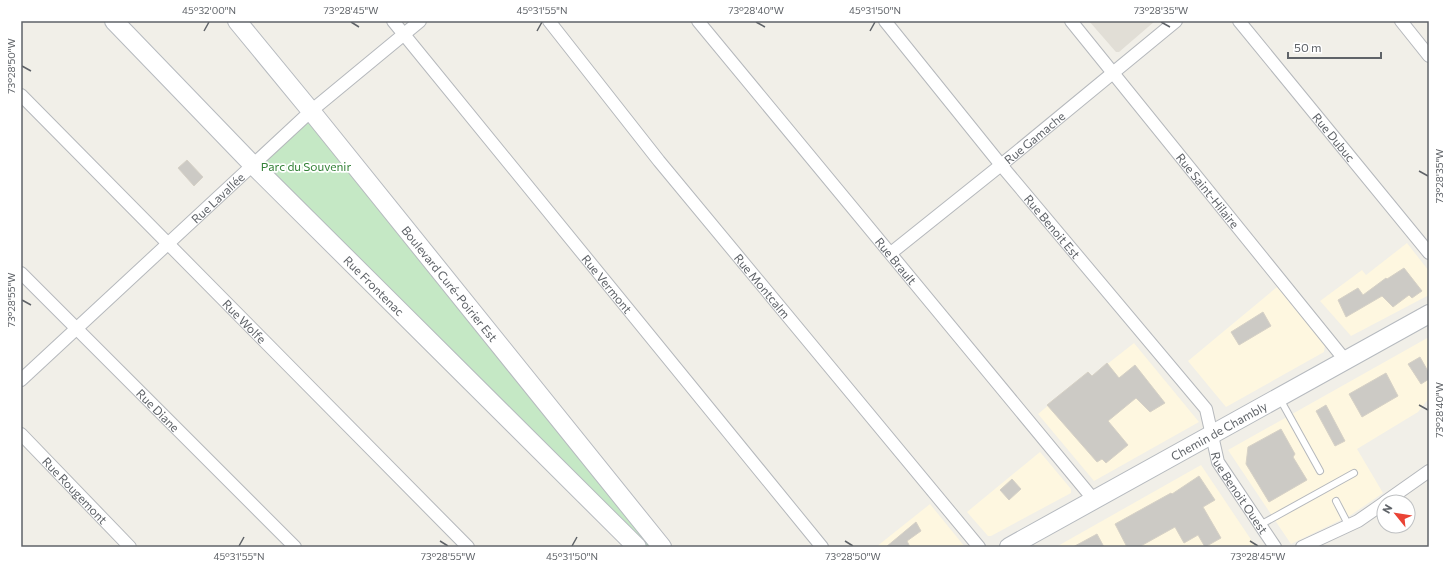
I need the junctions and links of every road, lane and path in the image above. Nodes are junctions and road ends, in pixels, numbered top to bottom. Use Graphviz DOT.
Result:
graph roads {
  1 [pos="114,21"];
  2 [pos="236,21"];
  3 [pos="393,21"];
  4 [pos="420,21"];
  5 [pos="549,21"];
  6 [pos="698,21"];
  7 [pos="885,21"];
  8 [pos="1071,21"];
  9 [pos="1176,21"];
  10 [pos="1239,21"];
  11 [pos="1400,21"];
  12 [pos="404,34"];
  13 [pos="1429,56"];
  14 [pos="1113,73"];
  15 [pos="21,95"];
  16 [pos="311,111"];
  17 [pos="253,165"];
  18 [pos="1001,165"];
  19 [pos="167,244"];
  20 [pos="891,253"];
  21 [pos="1429,253"];
  22 [pos="21,272"];
  23 [pos="1429,314"];
  24 [pos="76,329"];
  25 [pos="1345,360"];
  26 [pos="21,380"];
  27 [pos="1279,397"];
  28 [pos="21,434"];
  29 [pos="1212,434"];
  30 [pos="1320,471"];
  31 [pos="1429,471"];
  32 [pos="1354,473"];
  33 [pos="1396,494"];
  34 [pos="1094,500"];
  35 [pos="1336,502"];
  36 [pos="1376,508"];
  37 [pos="1260,525"];
  38 [pos="1349,526"];
  39 [pos="130,547"];
  40 [pos="295,547"];
  41 [pos="468,547"];
  42 [pos="637,547"];
  43 [pos="662,547"];
  44 [pos="822,547"];
  45 [pos="979,547"];
  46 [pos="1009,547"];
  47 [pos="1275,547"];
  48 [pos="1302,547"];
  1 -- 17 [label="main road, Rue Frontenac"];
  2 -- 16 [label="main road, Boulevard Curé-Poirier Est"];
  3 -- 12 [label="street, Rue Vermont"];
  4 -- 12 [label="street, Rue Lavallée"];
  5 -- 45 [label="street, Rue Montcalm"];
  6 -- 20 [label="street, Rue Brault"];
  7 -- 18 [label="street, Rue Benoit Est"];
  8 -- 14 [label="street, Rue Saint-Hilaire"];
  9 -- 14 [label="street, Rue Gamache"];
  10 -- 21 [label="street, Rue Dubuc"];
  11 -- 13 [label="street"];
  12 -- 16 [label="street, Rue Lavallée"];
  12 -- 44 [label="street, Rue Vermont"];
  14 -- 18 [label="street, Rue Gamache"];
  14 -- 25 [label="street, Rue Saint-Hilaire"];
  15 -- 19 [label="street, Rue Wolfe"];
  16 -- 17 [label="street, Rue Lavallée"];
  16 -- 43 [label="main road, Boulevard Curé-Poirier Est"];
  17 -- 19 [label="street, Rue Lavallée"];
  17 -- 42 [label="main road, Rue Frontenac"];
  18 -- 20 [label="street, Rue Gamache"];
  18 -- 29 [label="street, Rue Benoit Est"];
  19 -- 24 [label="street, Rue Lavallée"];
  19 -- 41 [label="street, Rue Wolfe"];
  20 -- 34 [label="street, Rue Brault"];
  22 -- 24 [label="street, Rue Diane"];
  23 -- 25 [label="main road, Chemin de Chambly"];
  24 -- 26 [label="street, Rue Lavallée"];
  24 -- 40 [label="street, Rue Diane"];
  25 -- 27 [label="main road, Chemin de Chambly"];
  27 -- 29 [label="main road, Chemin de Chambly"];
  27 -- 30 [label="lane"];
  28 -- 39 [label="street, Rue Rougemont"];
  29 -- 34 [label="main road, Chemin de Chambly"];
  29 -- 37 [label="street, Rue Benoit Ouest"];
  31 -- 33 [label="street"];
  32 -- 37 [label="lane"];
  34 -- 46 [label="main road, Chemin de Chambly"];
  35 -- 38 [label="lane"];
  36 -- 38 [label="street"];
  37 -- 47 [label="street, Rue Benoit Ouest"];
  38 -- 48 [label="street"];
}
